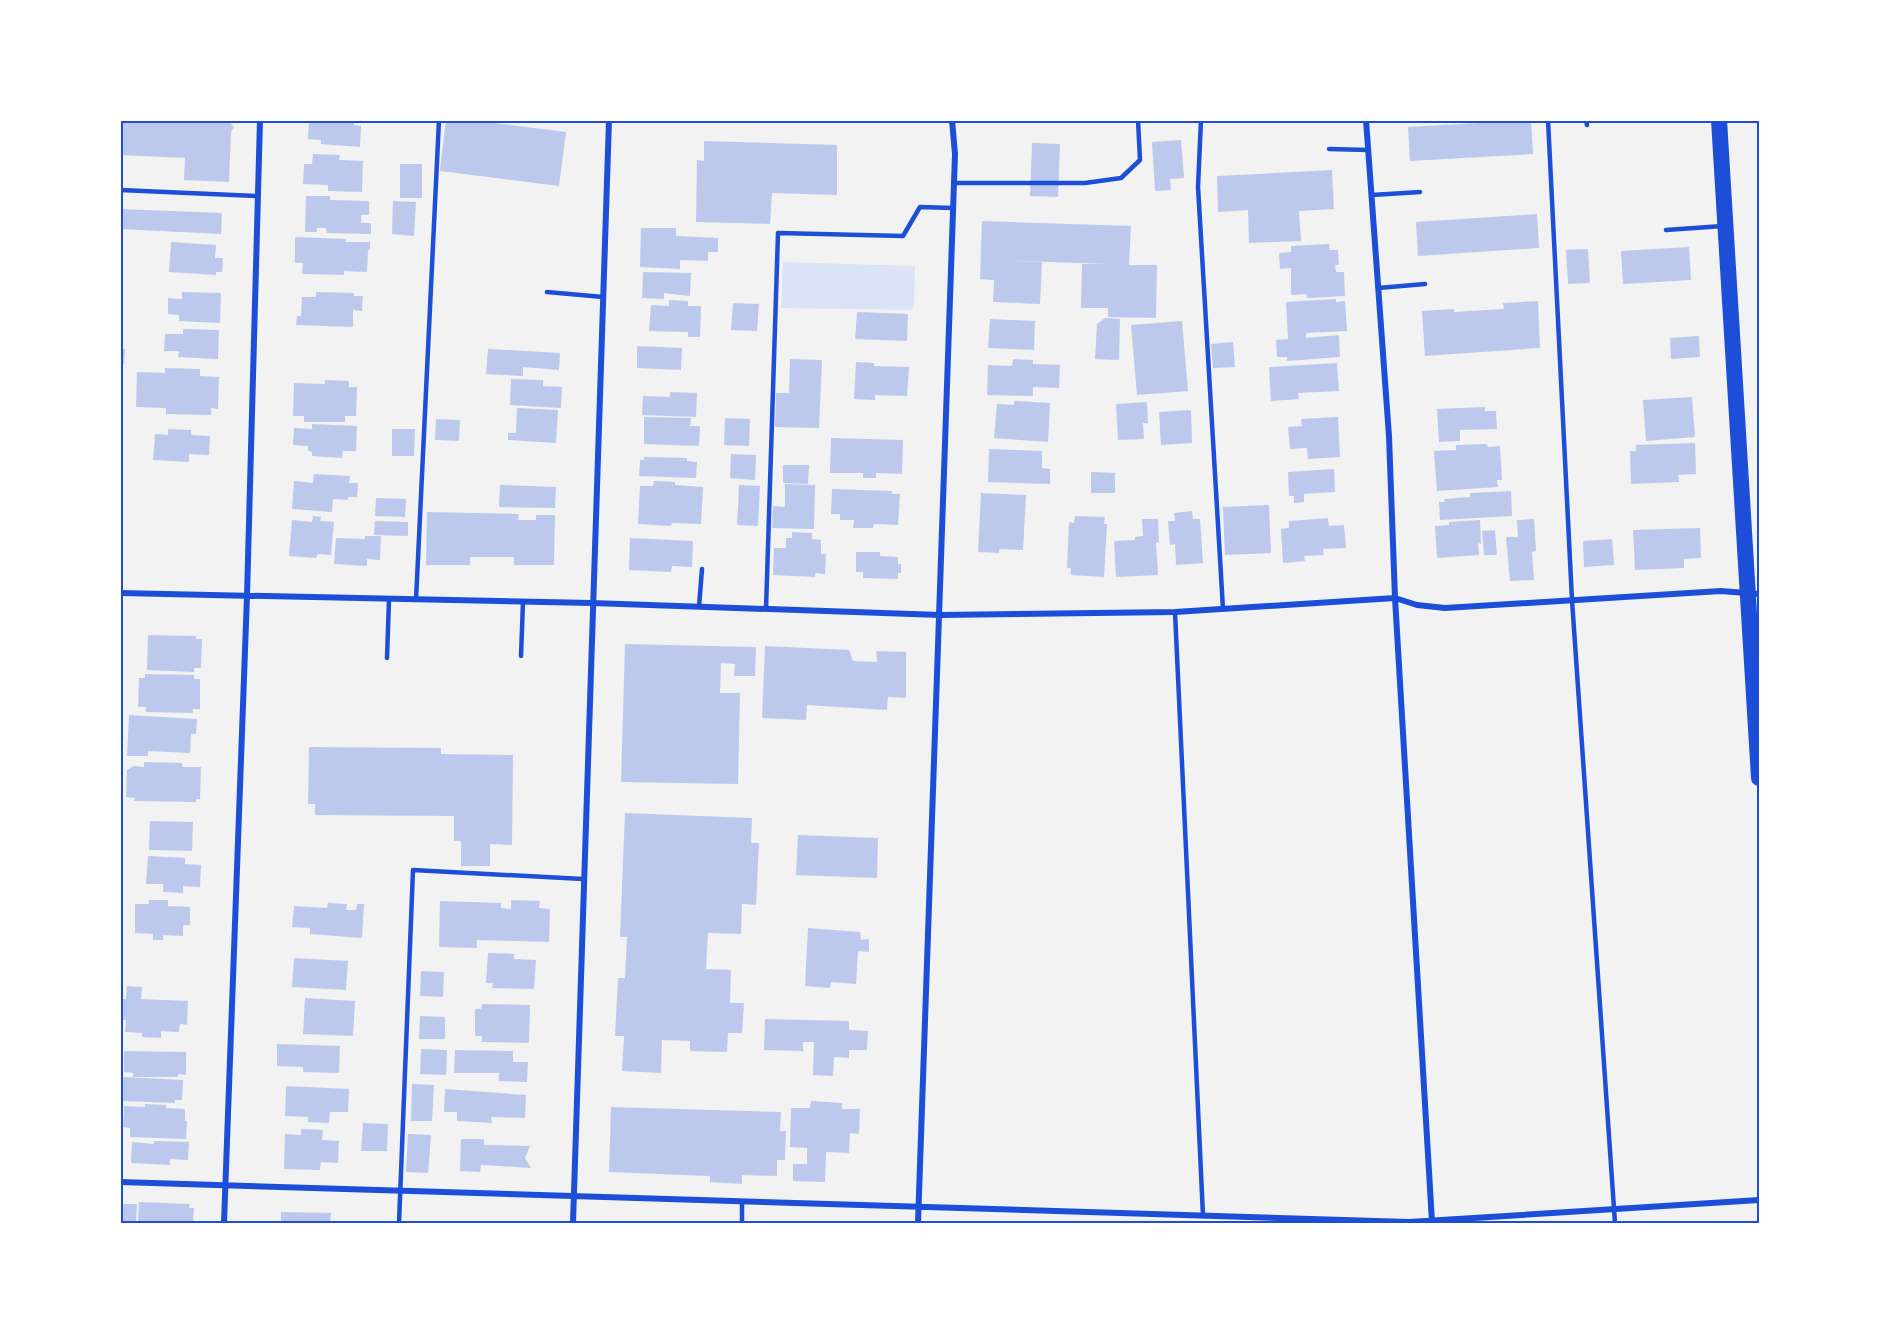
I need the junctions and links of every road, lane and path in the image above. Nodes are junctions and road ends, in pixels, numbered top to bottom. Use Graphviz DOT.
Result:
graph roads {
  1 [pos="260,120"];
  2 [pos="439,120"];
  3 [pos="609,120"];
  4 [pos="952,120"];
  5 [pos="1138,120"];
  6 [pos="1201,120"];
  7 [pos="1366,120"];
  8 [pos="1548,120"];
  9 [pos="1719,120"];
  10 [pos="1329,149"];
  11 [pos="1369,150"];
  12 [pos="954,183"];
  13 [pos="120,190"];
  14 [pos="1420,192"];
  15 [pos="258,195"];
  16 [pos="1372,195"];
  17 [pos="953,208"];
  18 [pos="1725,226"];
  19 [pos="1666,230"];
  20 [pos="1425,284"];
  21 [pos="1378,288"];
  22 [pos="547,292"];
  23 [pos="603,297"];
  24 [pos="702,569"];
  25 [pos="120,593"];
  26 [pos="1753,594"];
  27 [pos="247,596"];
  28 [pos="1395,598"];
  29 [pos="389,599"];
  30 [pos="416,600"];
  31 [pos="1572,600"];
  32 [pos="523,602"];
  33 [pos="592,603"];
  34 [pos="699,607"];
  35 [pos="766,609"];
  36 [pos="1223,609"];
  37 [pos="1175,612"];
  38 [pos="940,615"];
  39 [pos="521,656"];
  40 [pos="387,658"];
  41 [pos="1759,778"];
  42 [pos="583,879"];
  43 [pos="120,1182"];
  44 [pos="225,1185"];
  45 [pos="400,1190"];
  46 [pos="574,1195"];
  47 [pos="1759,1200"];
  48 [pos="742,1202"];
  49 [pos="918,1209"];
  50 [pos="1614,1210"];
  51 [pos="1203,1216"];
  52 [pos="1432,1222"];
  53 [pos="224,1223"];
  54 [pos="399,1223"];
  55 [pos="573,1223"];
  56 [pos="742,1223"];
  57 [pos="918,1223"];
  58 [pos="1615,1223"];
  1 -- 15 [label="street"];
  2 -- 30 [label="lane"];
  3 -- 23 [label="street"];
  4 -- 12 [label="street"];
  5 -- 12 [label="lane"];
  6 -- 36 [label="lane"];
  7 -- 11 [label="street"];
  8 -- 31 [label="lane"];
  9 -- 18 [label="highway"];
  10 -- 11 [label="lane"];
  11 -- 16 [label="street"];
  12 -- 17 [label="street"];
  13 -- 15 [label="lane"];
  14 -- 16 [label="lane"];
  15 -- 27 [label="street"];
  16 -- 21 [label="street"];
  17 -- 35 [label="lane"];
  17 -- 38 [label="street"];
  18 -- 19 [label="lane"];
  18 -- 26 [label="highway"];
  20 -- 21 [label="lane"];
  21 -- 28 [label="street"];
  22 -- 23 [label="lane"];
  23 -- 33 [label="street"];
  24 -- 34 [label="lane"];
  25 -- 27 [label="street"];
  26 -- 31 [label="street"];
  26 -- 41 [label="highway"];
  27 -- 29 [label="street"];
  27 -- 44 [label="street"];
  28 -- 31 [label="street"];
  28 -- 36 [label="street"];
  28 -- 52 [label="street"];
  29 -- 30 [label="street"];
  29 -- 40 [label="lane"];
  30 -- 32 [label="street"];
  31 -- 50 [label="lane"];
  32 -- 33 [label="street"];
  32 -- 39 [label="lane"];
  33 -- 34 [label="street"];
  33 -- 42 [label="street"];
  34 -- 35 [label="street"];
  35 -- 38 [label="street"];
  36 -- 37 [label="street"];
  37 -- 38 [label="street"];
  37 -- 51 [label="lane"];
  38 -- 49 [label="street"];
  42 -- 45 [label="lane"];
  42 -- 46 [label="street"];
  43 -- 44 [label="street"];
  44 -- 45 [label="street"];
  44 -- 53 [label="street"];
  45 -- 46 [label="street"];
  45 -- 54 [label="lane"];
  46 -- 48 [label="street"];
  46 -- 55 [label="street"];
  47 -- 50 [label="street"];
  48 -- 49 [label="street"];
  48 -- 56 [label="lane"];
  49 -- 51 [label="street"];
  49 -- 57 [label="street"];
  50 -- 52 [label="street"];
  50 -- 58 [label="lane"];
  51 -- 52 [label="street"];
}
